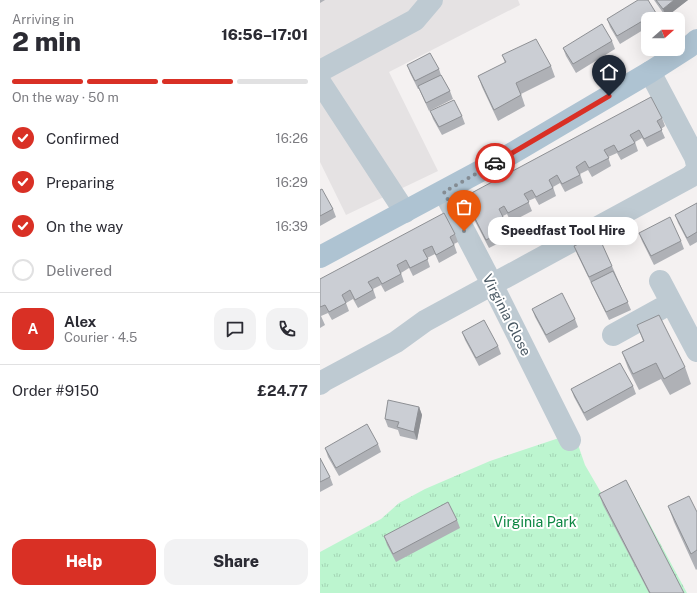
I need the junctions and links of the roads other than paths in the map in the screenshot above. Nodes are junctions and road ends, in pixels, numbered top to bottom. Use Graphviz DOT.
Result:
graph roads {
  1 [pos="432,0"];
  2 [pos="697,40"];
  3 [pos="320,71"];
  4 [pos="650,72"];
  5 [pos="320,82"];
  6 [pos="697,165"];
  7 [pos="697,170"];
  8 [pos="444,192"];
  9 [pos="405,212"];
  10 [pos="320,258"];
  11 [pos="660,281"];
  12 [pos="492,284"];
  13 [pos="671,303"];
  14 [pos="612,335"];
  15 [pos="697,351"];
  16 [pos="320,384"];
  17 [pos="570,440"];
  1 -- 3 [label="street"];
  2 -- 4 [label="main road"];
  4 -- 6 [label="street"];
  4 -- 8 [label="main road"];
  5 -- 9 [label="street"];
  7 -- 12 [label="street"];
  8 -- 9 [label="main road"];
  8 -- 12 [label="street, Virginia Close"];
  9 -- 10 [label="main road"];
  11 -- 13 [label="street"];
  12 -- 16 [label="street"];
  12 -- 17 [label="street, Virginia Close"];
  13 -- 14 [label="street"];
  13 -- 15 [label="street"];
}
